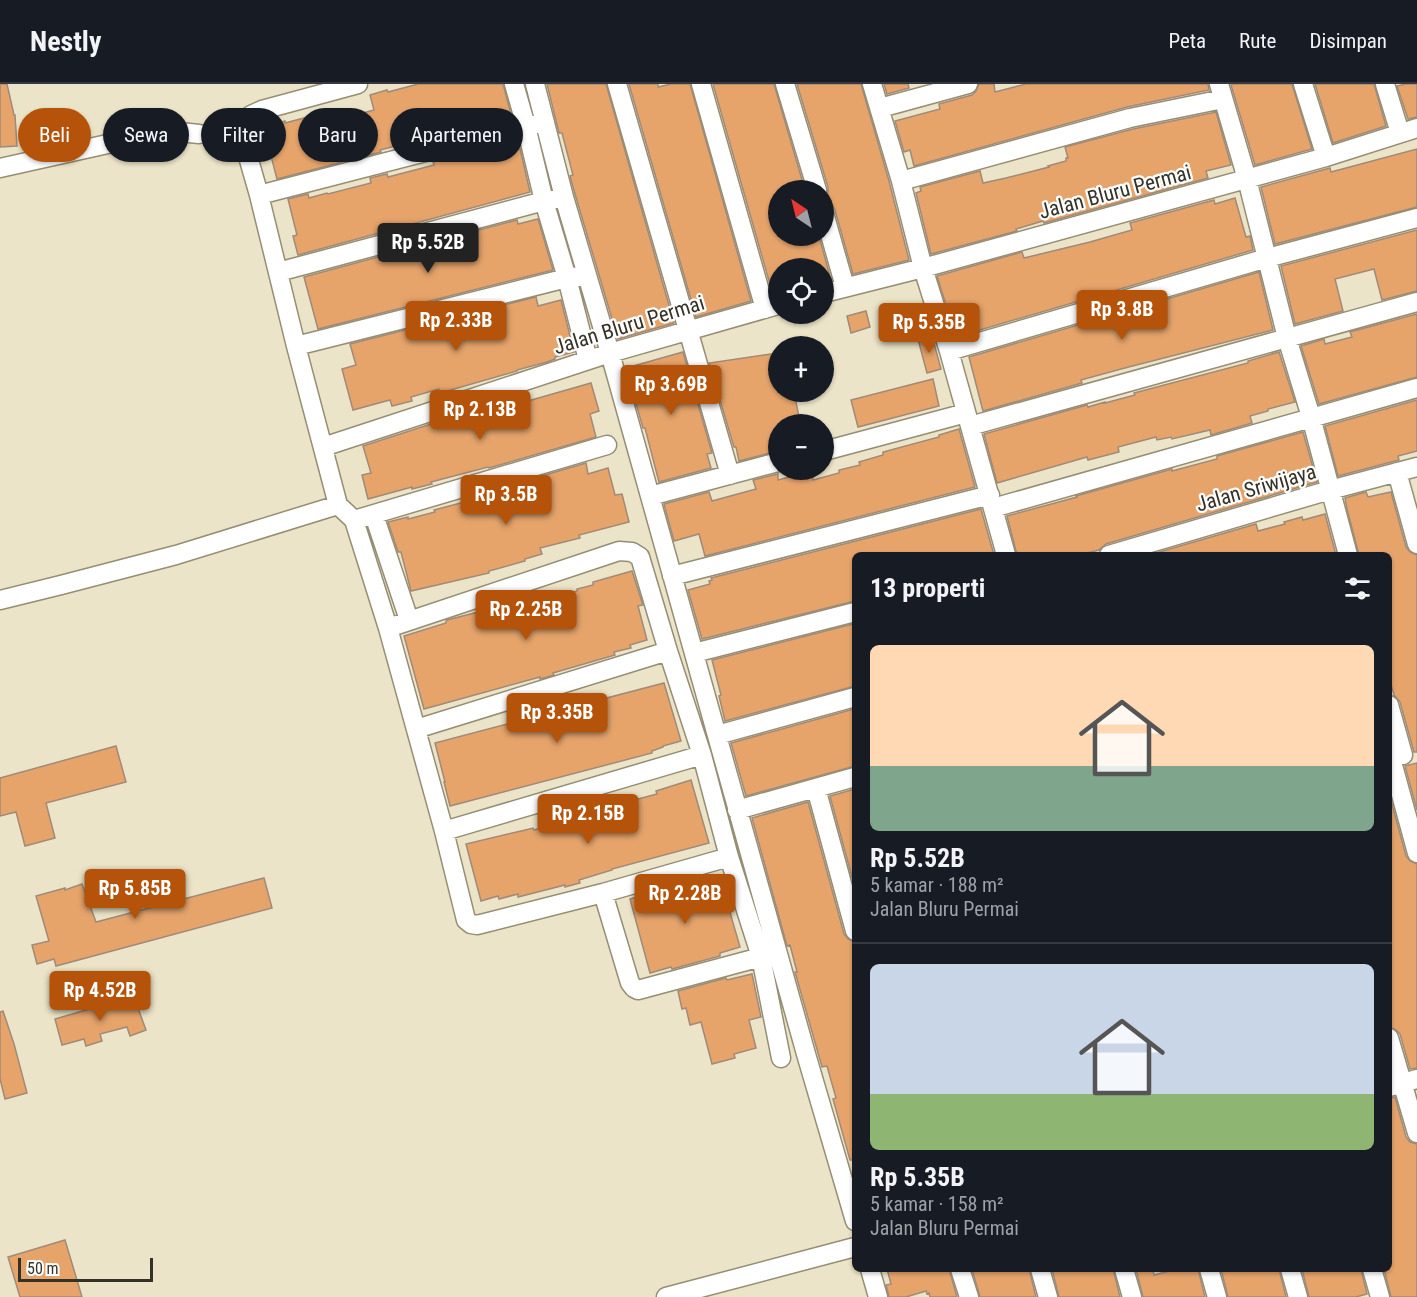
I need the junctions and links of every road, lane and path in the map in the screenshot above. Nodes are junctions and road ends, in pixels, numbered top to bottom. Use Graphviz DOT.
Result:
graph roads {
  1 [pos="358,84"];
  2 [pos="514,84"];
  3 [pos="535,84"];
  4 [pos="616,84"];
  5 [pos="701,84"];
  6 [pos="785,84"];
  7 [pos="872,84"];
  8 [pos="968,84"];
  9 [pos="1303,84"];
  10 [pos="1385,84"];
  11 [pos="1221,91"];
  12 [pos="880,108"];
  13 [pos="545,122"];
  14 [pos="526,126"];
  15 [pos="1409,130"];
  16 [pos="199,134"];
  17 [pos="1326,157"];
  18 [pos="0,168"];
  19 [pos="1247,179"];
  20 [pos="814,180"];
  21 [pos="901,181"];
  22 [pos="259,195"];
  23 [pos="564,197"];
  24 [pos="544,201"];
  25 [pos="1417,218"];
  26 [pos="833,246"];
  27 [pos="1267,258"];
  28 [pos="923,268"];
  29 [pos="278,272"];
  30 [pos="587,275"];
  31 [pos="567,278"];
  32 [pos="844,287"];
  33 [pos="834,290"];
  34 [pos="768,294"];
  35 [pos="1417,302"];
  36 [pos="768,308"];
  37 [pos="687,330"];
  38 [pos="1287,338"];
  39 [pos="296,346"];
  40 [pos="949,351"];
  41 [pos="610,352"];
  42 [pos="588,360"];
  43 [pos="1417,388"];
  44 [pos="1311,417"];
  45 [pos="968,420"];
  46 [pos="607,445"];
  47 [pos="323,447"];
  48 [pos="834,449"];
  49 [pos="768,465"];
  50 [pos="1417,467"];
  51 [pos="1397,472"];
  52 [pos="730,475"];
  53 [pos="1330,490"];
  54 [pos="650,496"];
  55 [pos="991,501"];
  56 [pos="338,505"];
  57 [pos="374,515"];
  58 [pos="354,520"];
  59 [pos="1417,544"];
  60 [pos="1005,552"];
  61 [pos="1119,552"];
  62 [pos="1347,552"];
  63 [pos="672,576"];
  64 [pos="0,600"];
  65 [pos="852,613"];
  66 [pos="409,621"];
  67 [pos="388,628"];
  68 [pos="668,651"];
  69 [pos="694,653"];
  70 [pos="852,698"];
  71 [pos="1392,719"];
  72 [pos="416,729"];
  73 [pos="717,735"];
  74 [pos="702,755"];
  75 [pos="1400,756"];
  76 [pos="852,778"];
  77 [pos="816,788"];
  78 [pos="737,810"];
  79 [pos="444,831"];
  80 [pos="1417,853"];
  81 [pos="729,856"];
  82 [pos="603,893"];
  83 [pos="852,920"];
  84 [pos="760,957"];
  85 [pos="1392,1048"];
  86 [pos="780,1058"];
  87 [pos="1402,1083"];
  88 [pos="1417,1133"];
  89 [pos="852,1211"];
  90 [pos="852,1247"];
  91 [pos="871,1272"];
  92 [pos="961,1272"];
  93 [pos="1041,1272"];
  94 [pos="1125,1272"];
  95 [pos="1210,1272"];
  96 [pos="1291,1272"];
  97 [pos="1373,1272"];
  98 [pos="694,1294"];
  99 [pos="666,1297"];
  100 [pos="878,1297"];
  101 [pos="969,1297"];
  102 [pos="1048,1297"];
  103 [pos="1132,1297"];
  104 [pos="1217,1297"];
  105 [pos="1299,1297"];
  106 [pos="1380,1297"];
  1 -- 22 [label="street"];
  2 -- 14 [label="street"];
  3 -- 13 [label="street"];
  4 -- 37 [label="street"];
  5 -- 34 [label="street"];
  6 -- 20 [label="street"];
  7 -- 12 [label="street"];
  8 -- 12 [label="street"];
  9 -- 17 [label="street"];
  10 -- 15 [label="street"];
  11 -- 19 [label="street"];
  11 -- 21 [label="street"];
  12 -- 21 [label="street"];
  13 -- 14 [label="street"];
  13 -- 23 [label="street"];
  14 -- 22 [label="street"];
  14 -- 24 [label="street"];
  15 -- 17 [label="street, Jalan Bluru Permai"];
  16 -- 18 [label="street"];
  17 -- 19 [label="street, Jalan Bluru Permai"];
  19 -- 27 [label="street"];
  19 -- 28 [label="street, Jalan Bluru Permai"];
  21 -- 28 [label="street"];
  22 -- 29 [label="street"];
  23 -- 24 [label="street"];
  23 -- 30 [label="street"];
  24 -- 29 [label="street"];
  24 -- 31 [label="street"];
  25 -- 27 [label="street"];
  26 -- 32 [label="street"];
  27 -- 38 [label="street"];
  27 -- 40 [label="street"];
  28 -- 32 [label="street, Jalan Bluru Permai"];
  28 -- 40 [label="street"];
  29 -- 39 [label="street"];
  30 -- 31 [label="street"];
  30 -- 41 [label="street"];
  31 -- 39 [label="street"];
  31 -- 42 [label="street"];
  32 -- 33 [label="street, Jalan Bluru Permai"];
  35 -- 38 [label="street"];
  36 -- 37 [label="street, Jalan Bluru Permai"];
  37 -- 41 [label="street, Jalan Bluru Permai"];
  37 -- 52 [label="street"];
  38 -- 44 [label="street"];
  38 -- 45 [label="street"];
  39 -- 47 [label="street"];
  40 -- 45 [label="street"];
  41 -- 42 [label="street, Jalan Bluru Permai"];
  41 -- 54 [label="street"];
  42 -- 47 [label="street, Jalan Bluru Permai"];
  43 -- 44 [label="street"];
  44 -- 53 [label="street"];
  44 -- 55 [label="street"];
  45 -- 48 [label="street"];
  45 -- 55 [label="street"];
  46 -- 57 [label="street"];
  47 -- 56 [label="street"];
  49 -- 52 [label="street"];
  50 -- 51 [label="street, Jalan Sriwijaya"];
  51 -- 53 [label="street, Jalan Sriwijaya"];
  51 -- 59 [label="street"];
  52 -- 54 [label="street"];
  53 -- 61 [label="street, Jalan Sriwijaya"];
  53 -- 62 [label="street"];
  54 -- 63 [label="street"];
  55 -- 60 [label="street"];
  55 -- 63 [label="street"];
  56 -- 58 [label="street"];
  56 -- 64 [label="street"];
  57 -- 58 [label="street"];
  57 -- 66 [label="street"];
  58 -- 67 [label="street"];
  63 -- 69 [label="street"];
  65 -- 69 [label="street"];
  66 -- 67 [label="street"];
  66 -- 68 [label="street"];
  67 -- 72 [label="street"];
  68 -- 72 [label="street"];
  68 -- 74 [label="street"];
  69 -- 73 [label="street"];
  70 -- 73 [label="street"];
  71 -- 75 [label="street"];
  72 -- 79 [label="street"];
  73 -- 78 [label="street"];
  74 -- 79 [label="street"];
  74 -- 81 [label="street"];
  75 -- 80 [label="street"];
  76 -- 77 [label="street"];
  77 -- 78 [label="street"];
  77 -- 83 [label="street"];
  78 -- 89 [label="street"];
  79 -- 82 [label="street"];
  81 -- 82 [label="street"];
  81 -- 84 [label="street"];
  82 -- 84 [label="street"];
  84 -- 86 [label="street"];
  85 -- 87 [label="street"];
  87 -- 88 [label="street"];
  90 -- 98 [label="street"];
  91 -- 100 [label="street"];
  92 -- 101 [label="street"];
  93 -- 102 [label="street"];
  94 -- 103 [label="street"];
  95 -- 104 [label="street"];
  96 -- 105 [label="street"];
  97 -- 106 [label="street"];
  98 -- 99 [label="street"];
}
